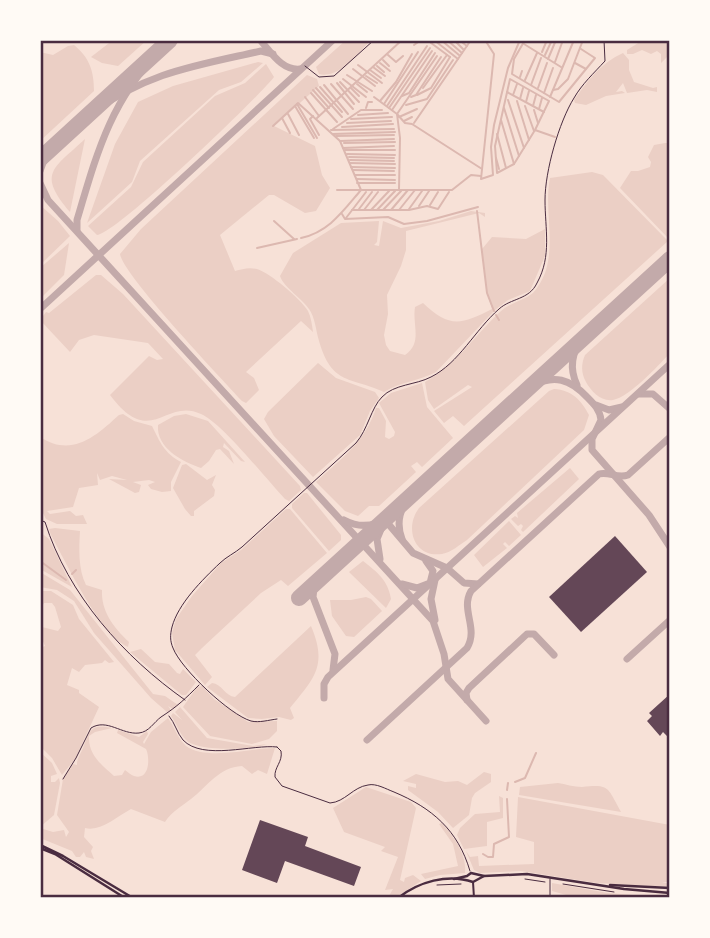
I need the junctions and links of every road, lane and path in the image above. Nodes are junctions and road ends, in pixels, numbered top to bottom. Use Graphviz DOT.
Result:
graph roads {
  1 [pos="374,40"];
  2 [pos="604,40"];
  3 [pos="305,66"];
  4 [pos="40,520"];
  5 [pos="200,683"];
  6 [pos="185,700"];
  7 [pos="167,714"];
  8 [pos="278,719"];
  9 [pos="62,779"];
  10 [pos="456,830"];
  11 [pos="452,832"];
  12 [pos="40,846"];
  13 [pos="551,877"];
  14 [pos="471,879"];
  15 [pos="600,885"];
  16 [pos="431,886"];
  17 [pos="670,888"];
  18 [pos="670,893"];
  19 [pos="125,898"];
  20 [pos="133,898"];
  21 [pos="398,898"];
  22 [pos="474,898"];
  23 [pos="550,898"];
  1 -- 3 [label="street"];
  2 -- 5 [label="street"];
  4 -- 6 [label="street"];
  5 -- 6 [label="street"];
  5 -- 8 [label="street"];
  6 -- 7 [label="street"];
  7 -- 9 [label="street"];
  7 -- 11 [label="street"];
  10 -- 11 [label="street"];
  11 -- 14 [label="street"];
  12 -- 19 [label="main road"];
  12 -- 20 [label="main road"];
  13 -- 14 [label="main road"];
  13 -- 15 [label="main road"];
  13 -- 23 [label="street"];
  14 -- 16 [label="path"];
  14 -- 21 [label="main road"];
  14 -- 22 [label="main road"];
  15 -- 17 [label="main road"];
  15 -- 18 [label="main road"];
}
